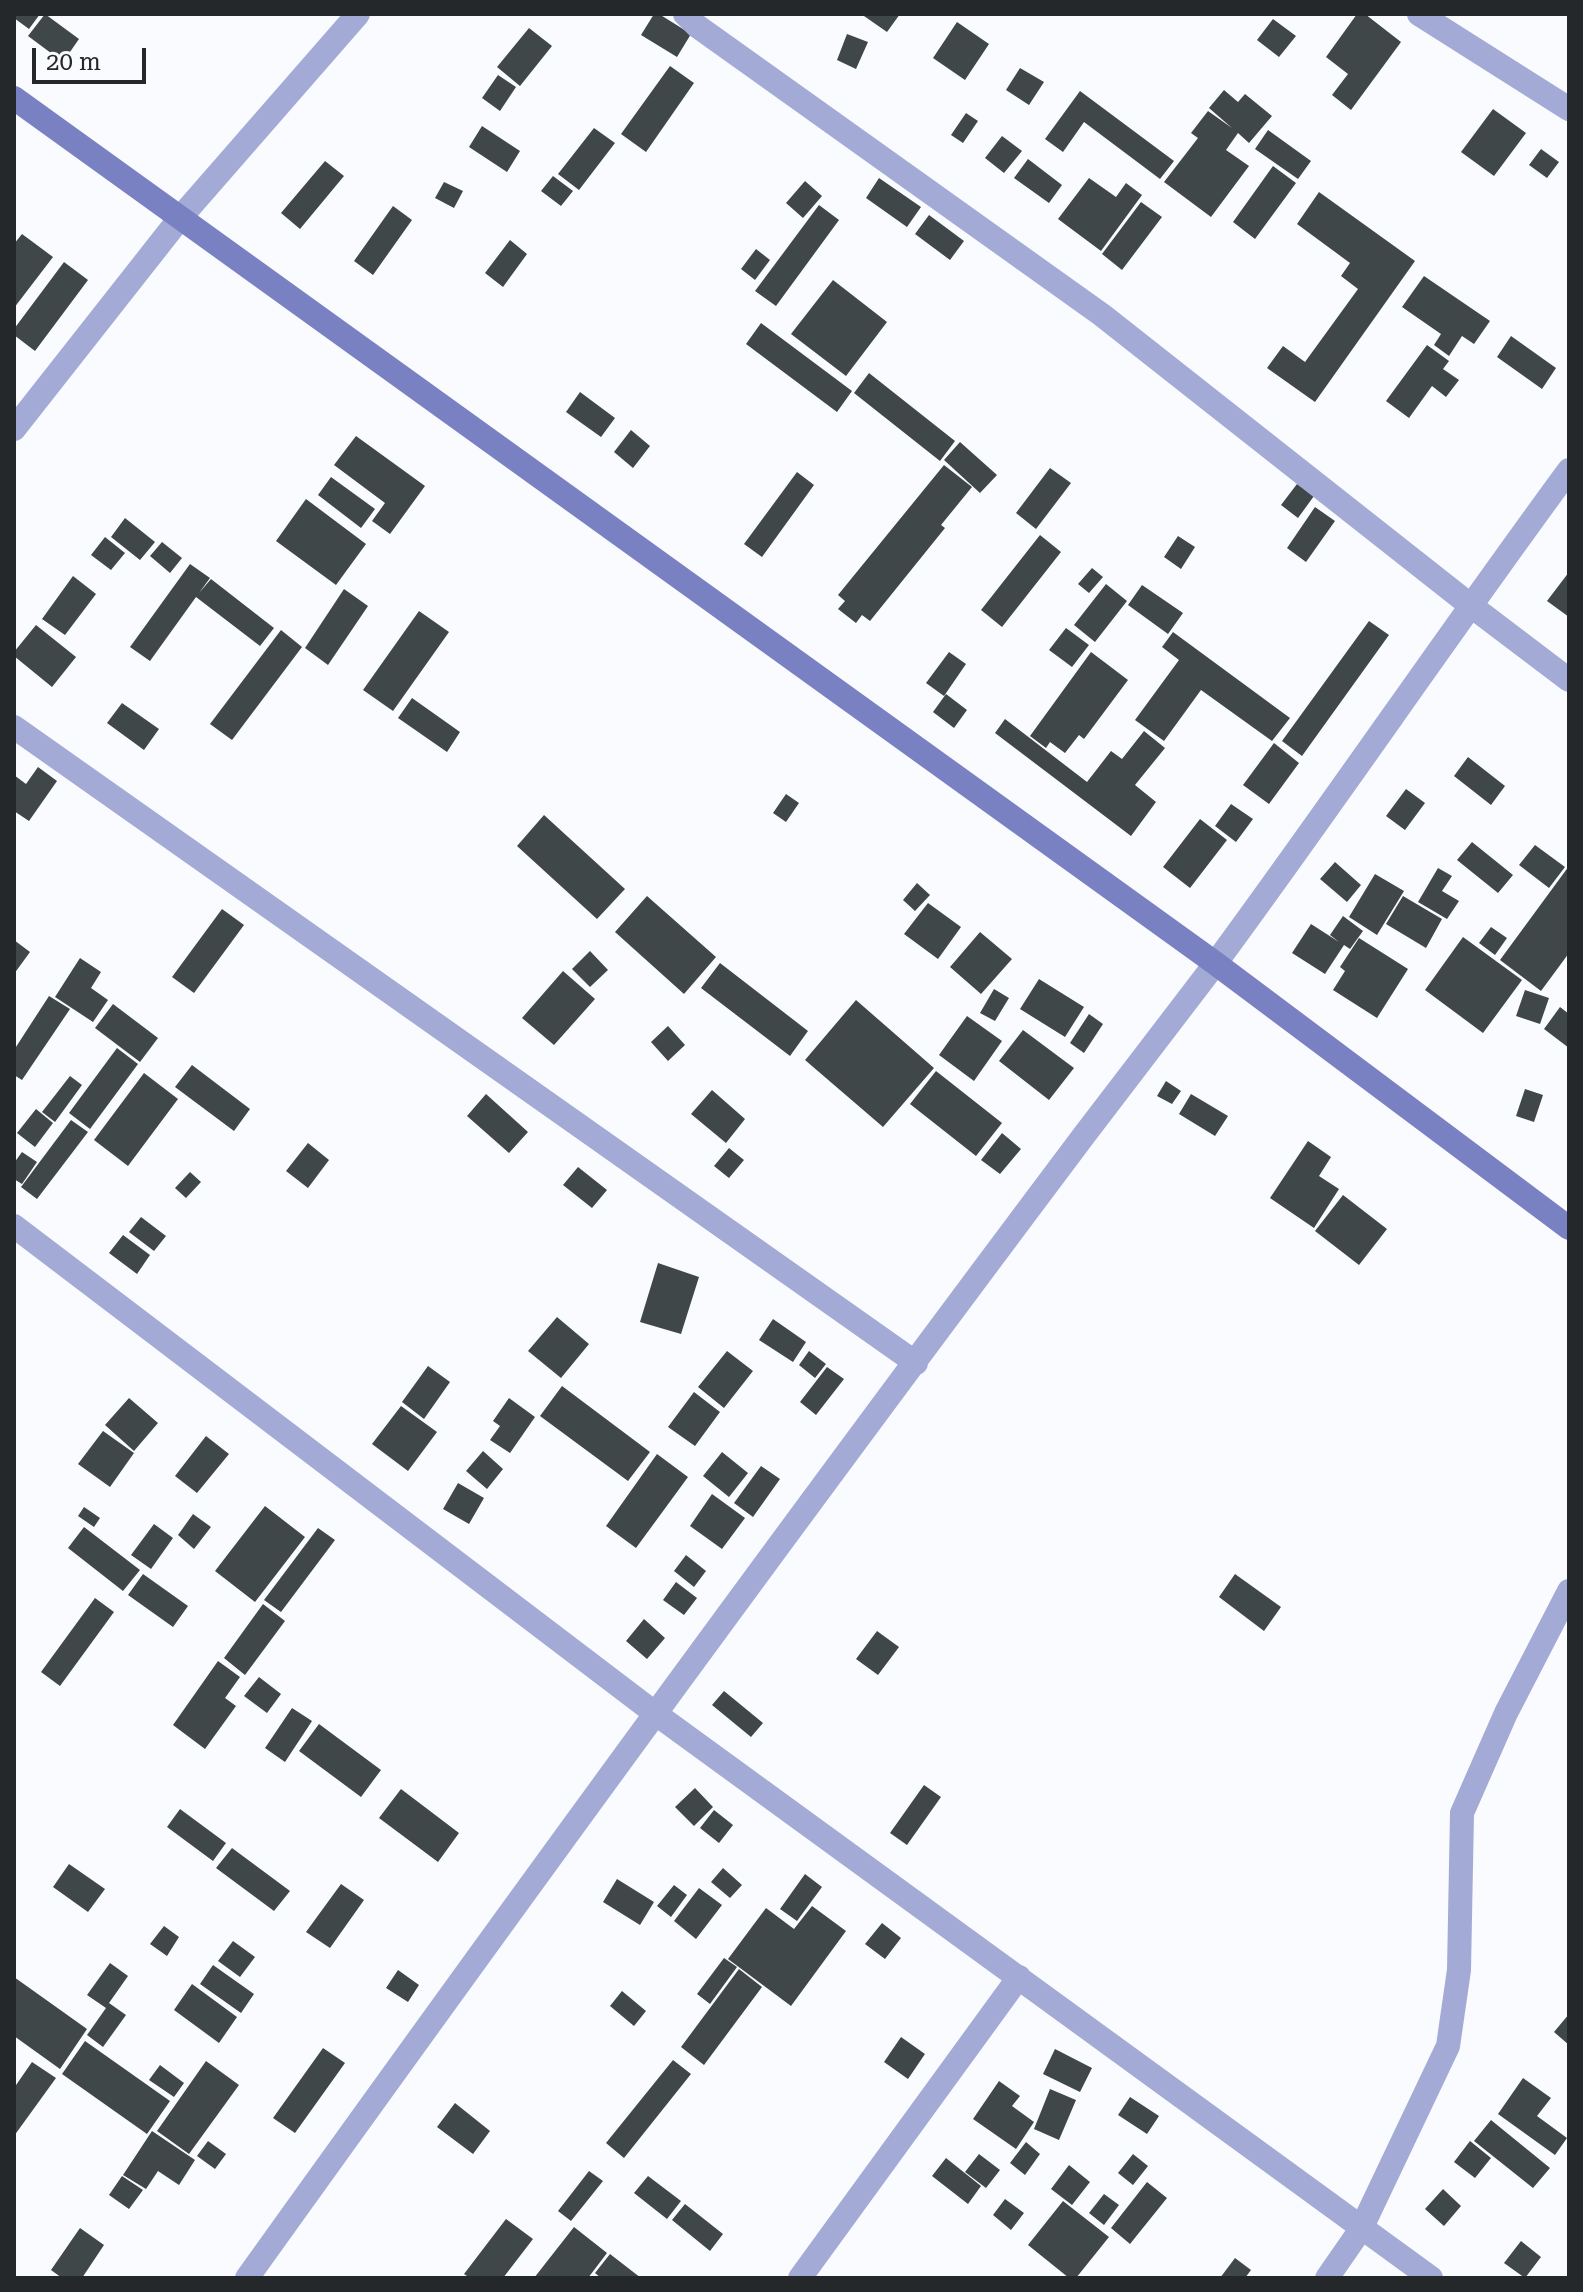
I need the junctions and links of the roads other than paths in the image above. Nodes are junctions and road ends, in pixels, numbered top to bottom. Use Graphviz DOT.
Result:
graph roads {
  1 [pos="358,14"];
  2 [pos="685,14"];
  3 [pos="1419,14"];
  4 [pos="14,98"];
  5 [pos="1569,109"];
  6 [pos="180,218"];
  7 [pos="14,429"];
  8 [pos="1569,470"];
  9 [pos="1470,605"];
  10 [pos="1569,680"];
  11 [pos="14,727"];
  12 [pos="1215,963"];
  13 [pos="14,1226"];
  14 [pos="1569,1228"];
  15 [pos="916,1363"];
  16 [pos="1569,1591"];
  17 [pos="656,1714"];
  18 [pos="1019,1977"];
  19 [pos="1361,2229"];
  20 [pos="247,2278"];
  21 [pos="800,2278"];
  22 [pos="1327,2278"];
  23 [pos="1431,2278"];
  1 -- 6 [label="street"];
  2 -- 9 [label="street"];
  3 -- 5 [label="street"];
  4 -- 6 [label="street"];
  6 -- 7 [label="street"];
  6 -- 12 [label="street"];
  8 -- 9 [label="street"];
  9 -- 10 [label="street"];
  9 -- 12 [label="street"];
  11 -- 15 [label="street"];
  12 -- 14 [label="street"];
  12 -- 15 [label="street"];
  13 -- 17 [label="street"];
  15 -- 17 [label="street"];
  16 -- 19 [label="street"];
  17 -- 18 [label="street"];
  17 -- 20 [label="street"];
  18 -- 19 [label="street"];
  18 -- 21 [label="street"];
  19 -- 22 [label="street"];
  19 -- 23 [label="street"];
}
